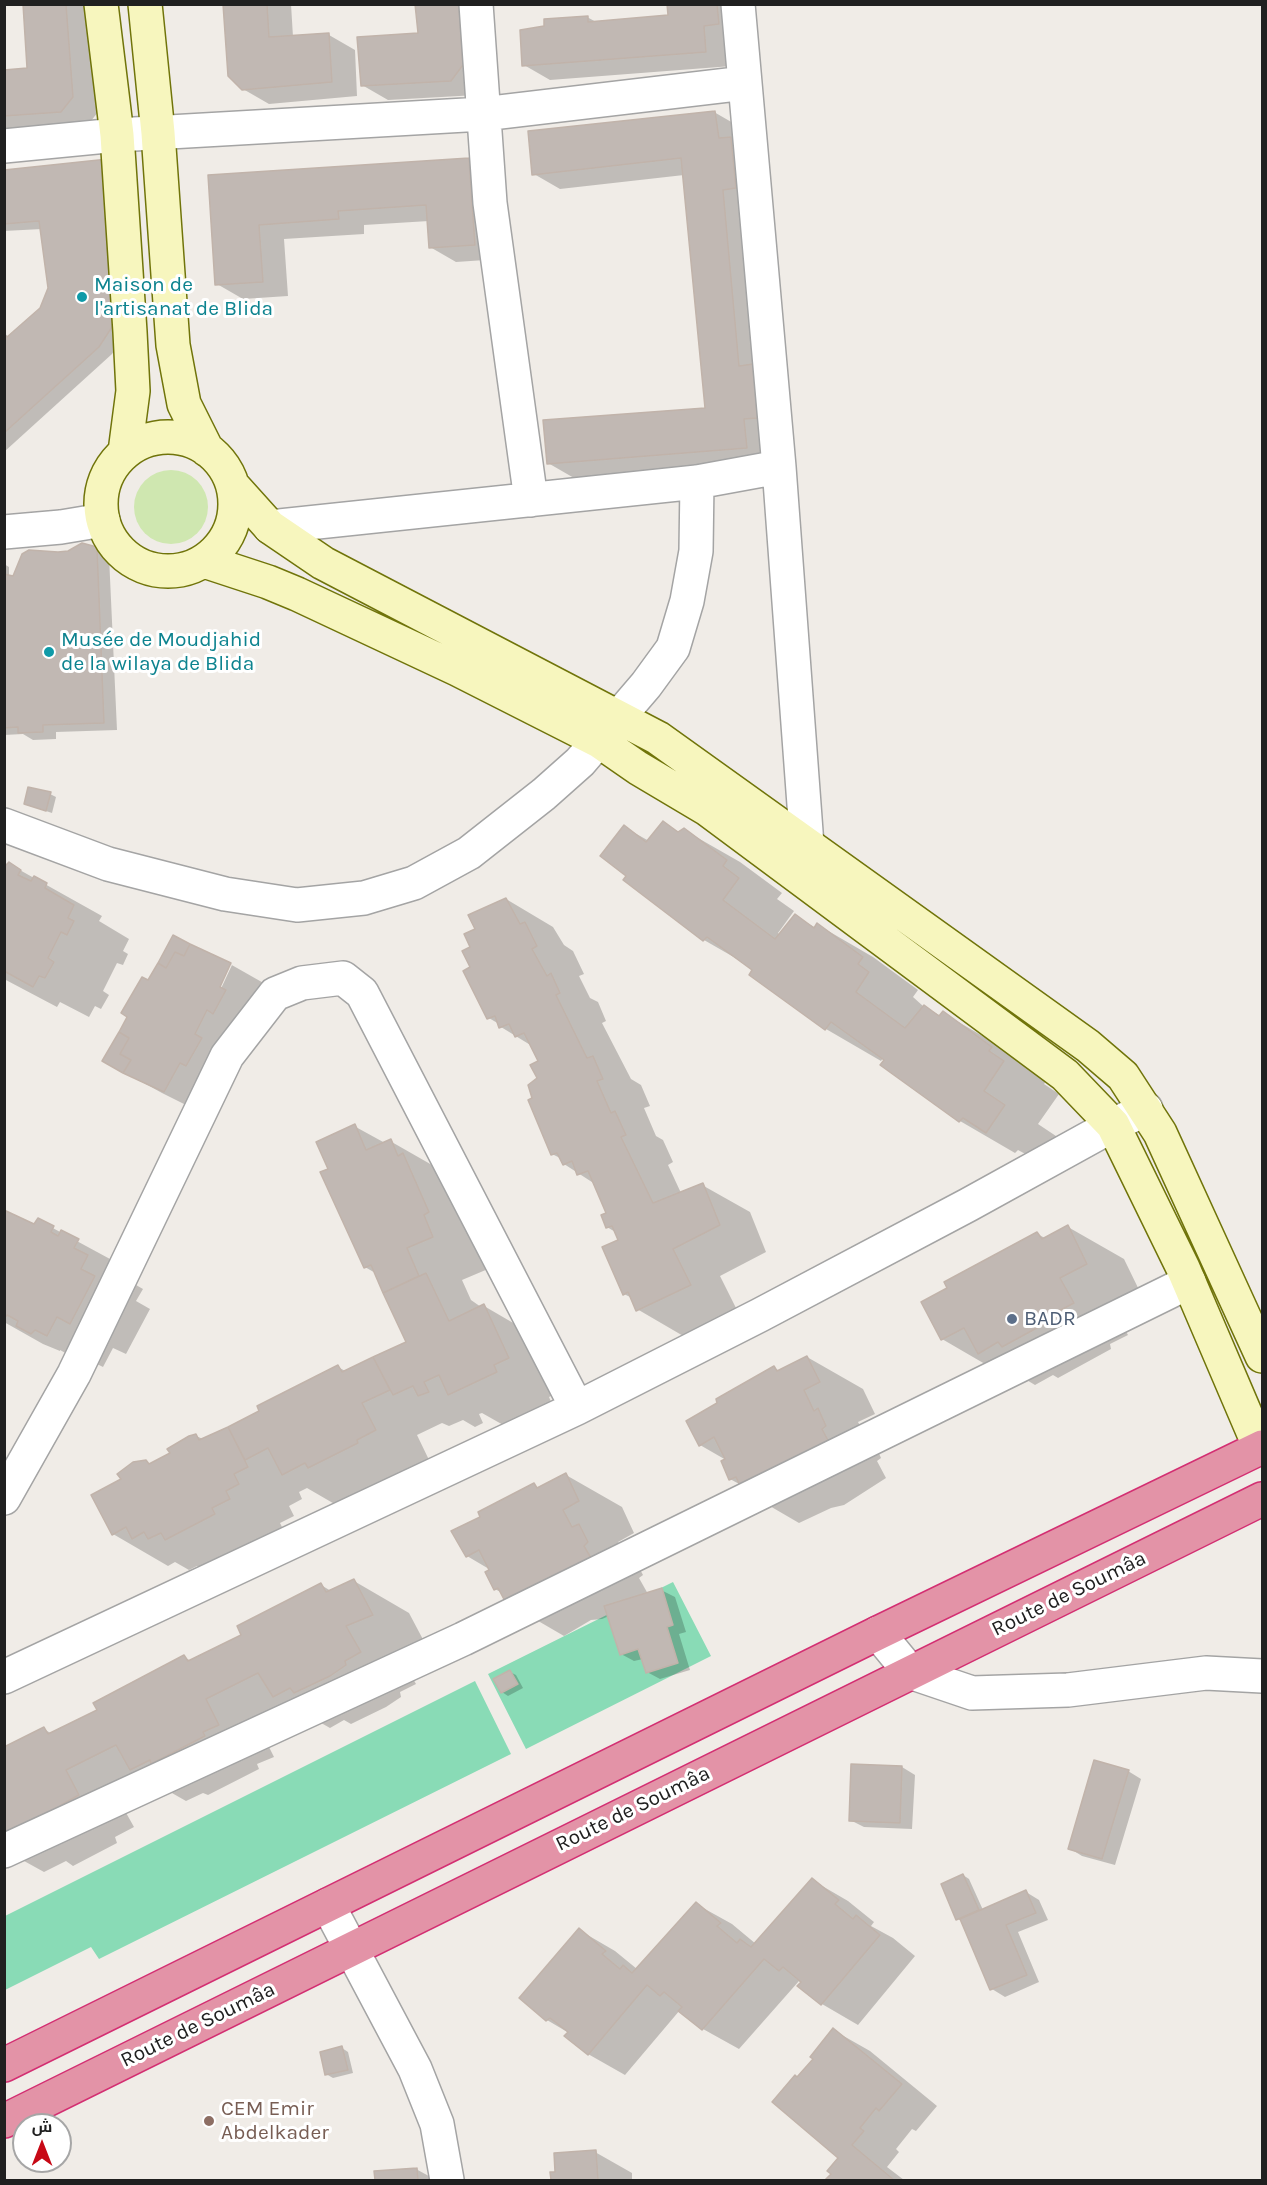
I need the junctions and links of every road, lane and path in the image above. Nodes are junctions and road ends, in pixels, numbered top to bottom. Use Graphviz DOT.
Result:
graph roads {
  1 [pos="101,4"];
  2 [pos="145,4"];
  3 [pos="476,4"];
  4 [pos="738,4"];
  5 [pos="746,83"];
  6 [pos="483,114"];
  7 [pos="158,133"];
  8 [pos="117,135"];
  9 [pos="4,146"];
  10 [pos="207,450"];
  11 [pos="125,452"];
  12 [pos="779,467"];
  13 [pos="697,482"];
  14 [pos="234,487"];
  15 [pos="531,500"];
  16 [pos="103,520"];
  17 [pos="270,527"];
  18 [pos="4,531"];
  19 [pos="204,561"];
  20 [pos="609,729"];
  21 [pos="4,825"];
  22 [pos="807,844"];
  23 [pos="1146,1109"];
  24 [pos="1113,1125"];
  25 [pos="1189,1282"];
  26 [pos="1263,1356"];
  27 [pos="577,1408"];
  28 [pos="1261,1447"];
  29 [pos="4,1498"];
  30 [pos="1263,1499"];
  31 [pos="878,1633"];
  32 [pos="910,1672"];
  33 [pos="1263,1676"];
  34 [pos="4,1677"];
  35 [pos="4,1851"];
  36 [pos="328,1905"];
  37 [pos="350,1949"];
  38 [pos="4,2065"];
  39 [pos="4,2121"];
  40 [pos="447,2181"];
  1 -- 8 [label="street"];
  2 -- 7 [label="street"];
  3 -- 6 [label="street"];
  4 -- 5 [label="street"];
  5 -- 6 [label="street"];
  5 -- 12 [label="street"];
  6 -- 7 [label="street"];
  6 -- 15 [label="street"];
  7 -- 8 [label="street"];
  7 -- 10 [label="street"];
  8 -- 9 [label="street"];
  8 -- 11 [label="street"];
  10 -- 11 [label="street"];
  10 -- 14 [label="street"];
  11 -- 16 [label="street"];
  12 -- 13 [label="street"];
  12 -- 22 [label="street"];
  13 -- 15 [label="street"];
  13 -- 20 [label="street"];
  14 -- 17 [label="street"];
  14 -- 19 [label="street"];
  15 -- 17 [label="street"];
  16 -- 18 [label="street"];
  16 -- 19 [label="street"];
  17 -- 20 [label="street"];
  19 -- 20 [label="street"];
  20 -- 21 [label="street"];
  20 -- 22 [label="street"];
  20 -- 24 [label="street"];
  22 -- 23 [label="street"];
  23 -- 24 [label="street"];
  23 -- 26 [label="street"];
  24 -- 25 [label="street"];
  24 -- 27 [label="street"];
  25 -- 28 [label="street"];
  25 -- 35 [label="street"];
  27 -- 29 [label="street"];
  27 -- 34 [label="street"];
  28 -- 31 [label="highway"];
  30 -- 32 [label="highway, Route de Soumâa"];
  31 -- 32 [label="street"];
  31 -- 36 [label="highway"];
  32 -- 33 [label="street"];
  32 -- 37 [label="highway, Route de Soumâa"];
  36 -- 37 [label="street"];
  36 -- 38 [label="highway"];
  37 -- 39 [label="highway, Route de Soumâa"];
  37 -- 40 [label="street"];
}
